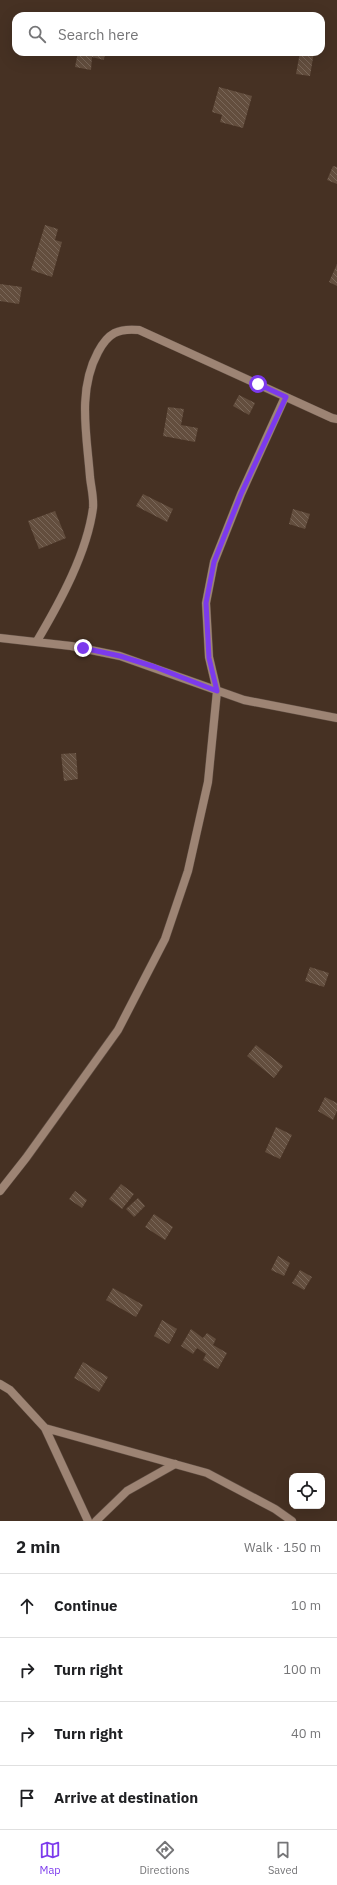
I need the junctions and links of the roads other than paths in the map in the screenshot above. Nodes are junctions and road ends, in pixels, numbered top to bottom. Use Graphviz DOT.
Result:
graph roads {
  1 [pos="286,397"];
  2 [pos="337,419"];
  3 [pos="0,638"];
  4 [pos="37,641"];
  5 [pos="217,691"];
  6 [pos="337,718"];
  7 [pos="0,1191"];
  8 [pos="0,1384"];
  9 [pos="45,1428"];
  10 [pos="175,1464"];
  11 [pos="88,1521"];
  12 [pos="96,1521"];
  13 [pos="292,1521"];
  1 -- 2 [label="street"];
  1 -- 4 [label="street"];
  1 -- 5 [label="street"];
  3 -- 4 [label="street"];
  4 -- 5 [label="street"];
  5 -- 6 [label="street"];
  5 -- 7 [label="street"];
  8 -- 9 [label="street"];
  9 -- 10 [label="street"];
  9 -- 11 [label="street"];
  10 -- 12 [label="street"];
  10 -- 13 [label="street"];
}
